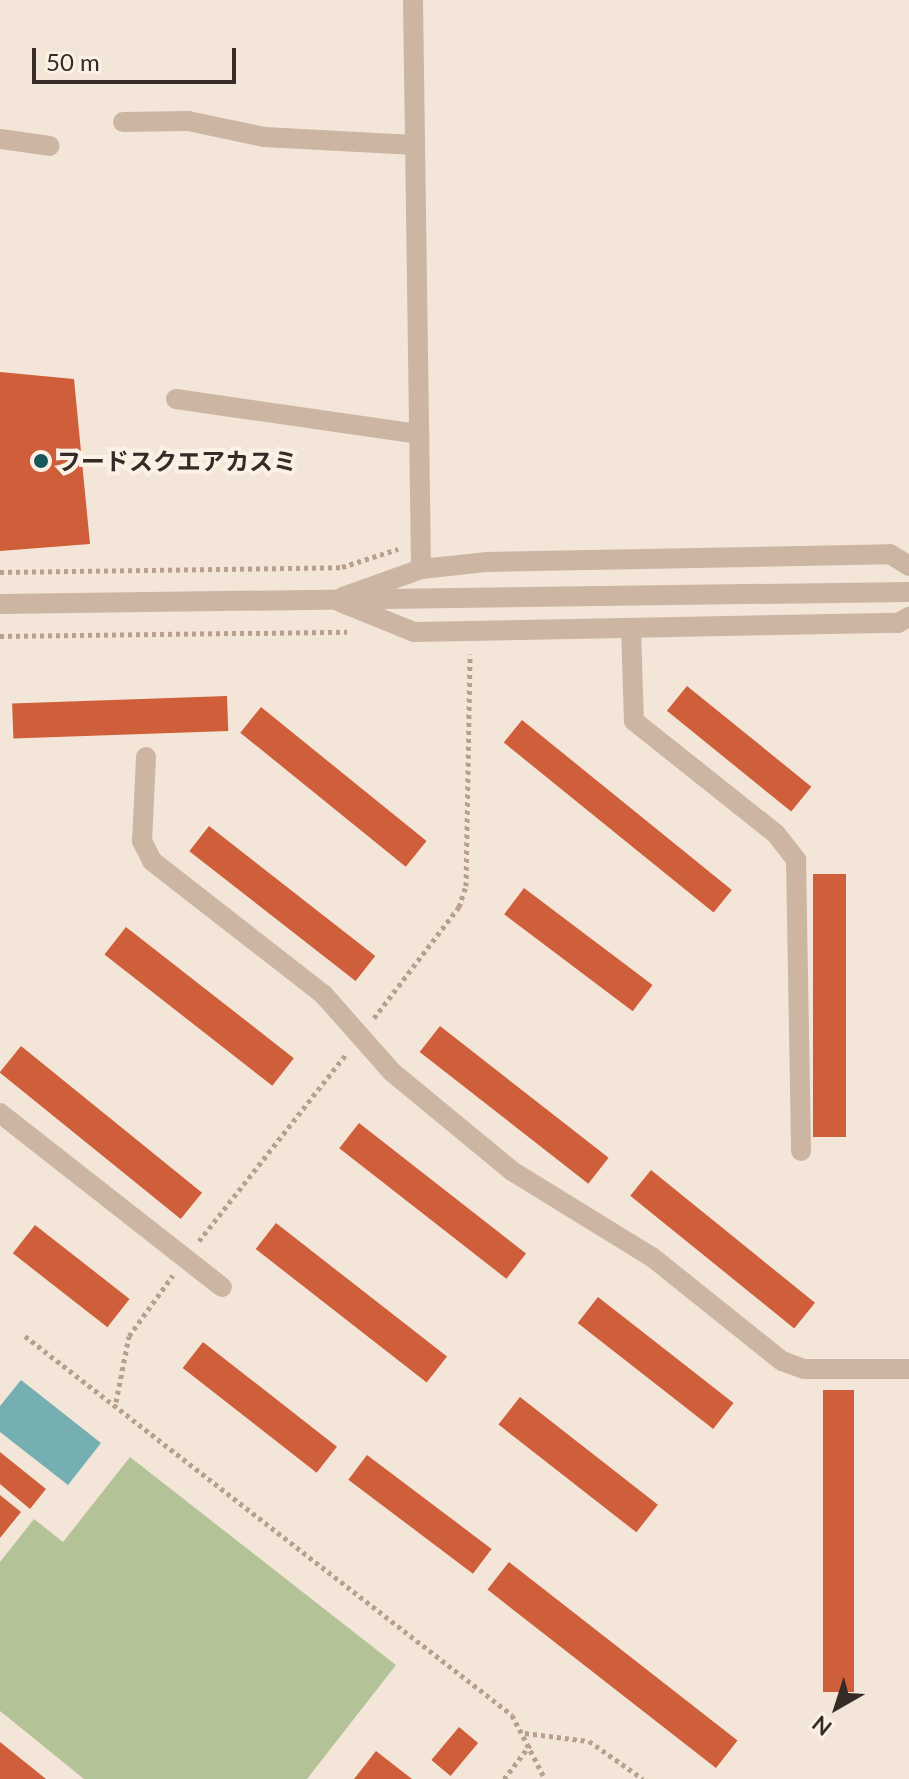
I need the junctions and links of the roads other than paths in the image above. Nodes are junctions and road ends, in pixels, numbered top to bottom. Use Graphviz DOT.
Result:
graph roads {
  1 [pos="413,0"];
  2 [pos="123,122"];
  3 [pos="0,139"];
  4 [pos="415,145"];
  5 [pos="50,146"];
  6 [pos="176,399"];
  7 [pos="419,434"];
  8 [pos="909,566"];
  9 [pos="421,569"];
  10 [pos="909,592"];
  11 [pos="336,600"];
  12 [pos="0,604"];
  13 [pos="909,617"];
  14 [pos="631,628"];
  15 [pos="146,757"];
  16 [pos="0,1113"];
  17 [pos="801,1151"];
  18 [pos="222,1287"];
  19 [pos="909,1369"];
  1 -- 4 [label="street"];
  2 -- 4 [label="street"];
  3 -- 5 [label="street"];
  4 -- 7 [label="street"];
  6 -- 7 [label="street"];
  7 -- 9 [label="street"];
  8 -- 9 [label="street"];
  9 -- 11 [label="street"];
  10 -- 11 [label="street"];
  11 -- 12 [label="street"];
  11 -- 14 [label="street"];
  13 -- 14 [label="street"];
  14 -- 17 [label="street"];
  15 -- 19 [label="street"];
  16 -- 18 [label="street"];
}
